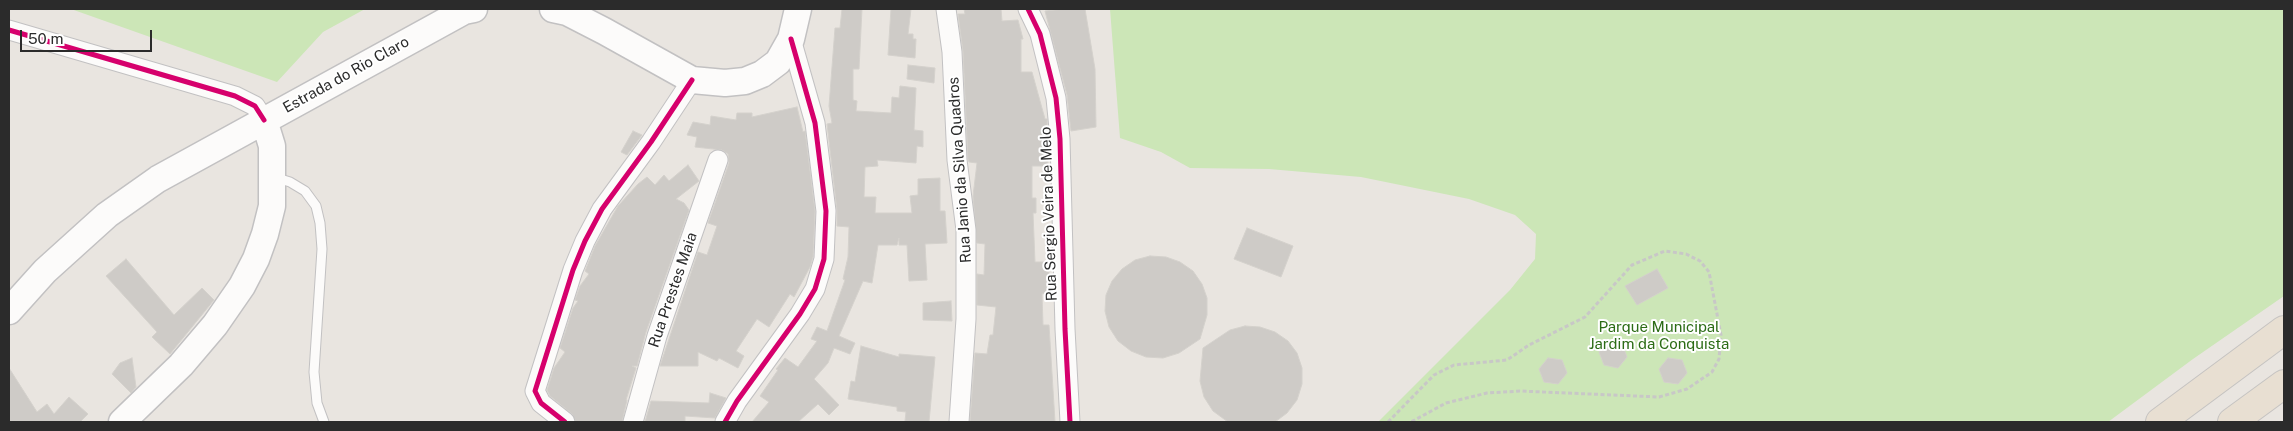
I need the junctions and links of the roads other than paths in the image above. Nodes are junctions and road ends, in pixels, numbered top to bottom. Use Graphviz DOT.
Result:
graph roads {
  1 [pos="474,9"];
  2 [pos="553,9"];
  3 [pos="798,9"];
  4 [pos="946,9"];
  5 [pos="1028,9"];
  6 [pos="9,30"];
  7 [pos="791,39"];
  8 [pos="692,80"];
  9 [pos="264,120"];
  10 [pos="718,160"];
  11 [pos="274,177"];
  12 [pos="9,311"];
  13 [pos="2284,330"];
  14 [pos="2284,384"];
  15 [pos="122,422"];
  16 [pos="324,422"];
  17 [pos="565,422"];
  18 [pos="633,422"];
  19 [pos="725,422"];
  20 [pos="960,422"];
  21 [pos="1070,422"];
  22 [pos="2160,422"];
  23 [pos="2232,422"];
  1 -- 9 [label="main road, Estrada do Rio Claro"];
  2 -- 8 [label="main road"];
  3 -- 7 [label="main road"];
  4 -- 20 [label="street, Rua Janio da Silva Quadros"];
  5 -- 21 [label="street, Rua Sergio Veira de Melo"];
  6 -- 9 [label="street"];
  7 -- 8 [label="main road"];
  7 -- 19 [label="street"];
  8 -- 17 [label="street"];
  9 -- 11 [label="main road"];
  9 -- 12 [label="main road, Estrada do Rio Claro"];
  10 -- 18 [label="street, Rua Prestes Maia"];
  11 -- 15 [label="main road"];
  11 -- 16 [label="lane"];
  13 -- 22 [label="highway"];
  14 -- 23 [label="highway"];
}
